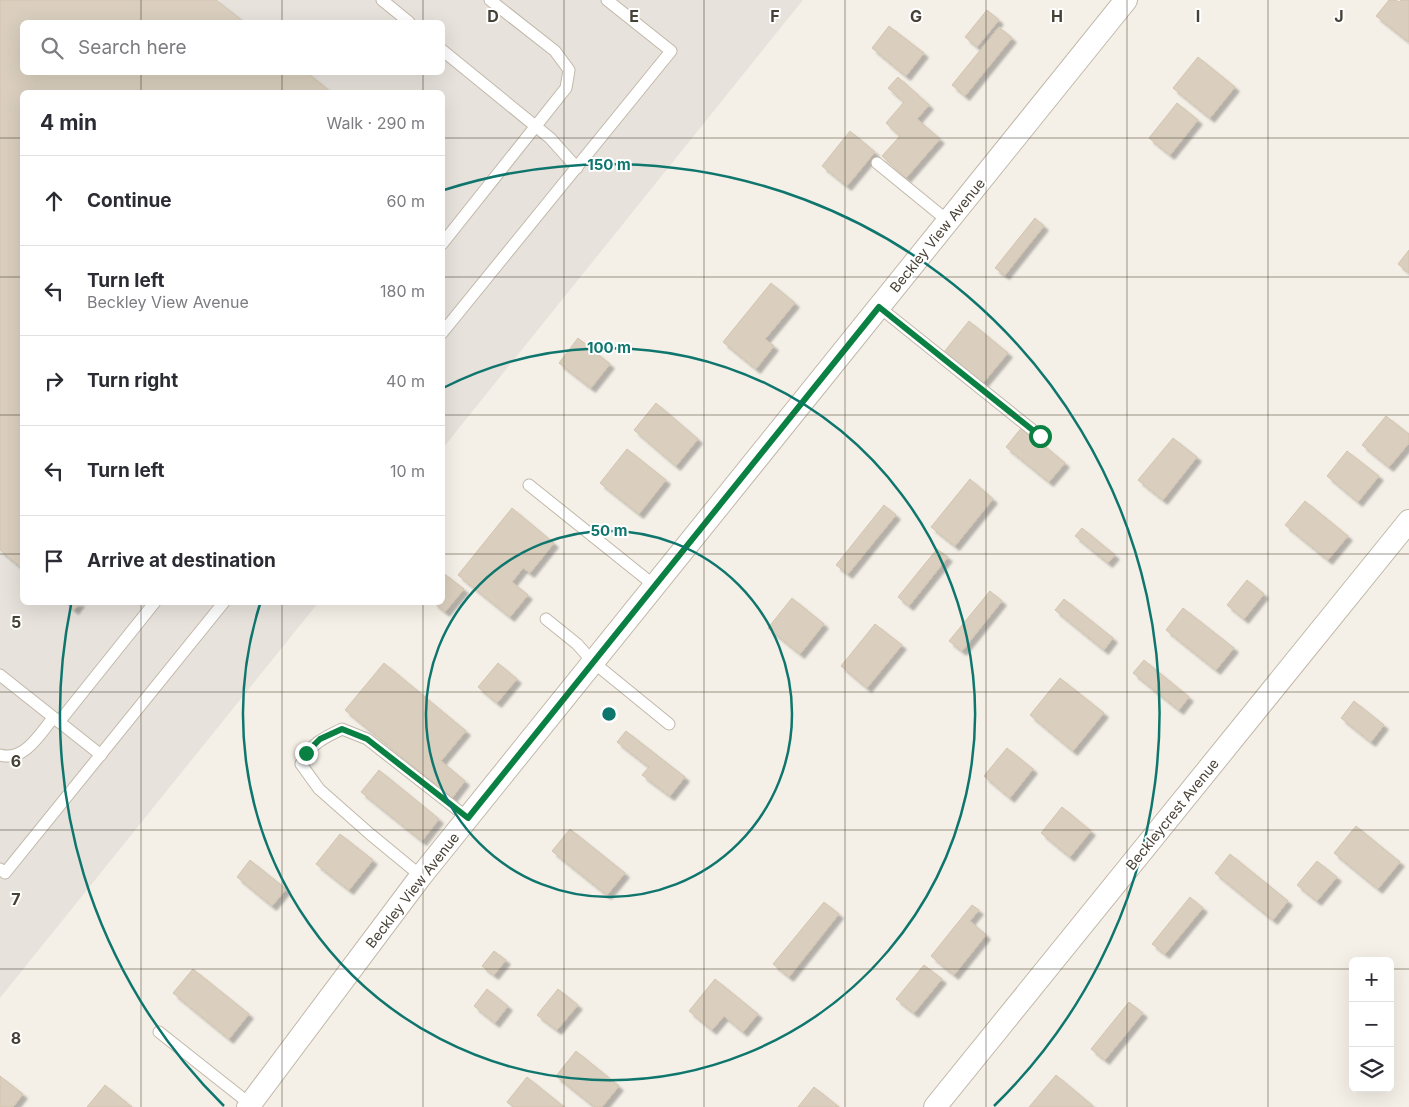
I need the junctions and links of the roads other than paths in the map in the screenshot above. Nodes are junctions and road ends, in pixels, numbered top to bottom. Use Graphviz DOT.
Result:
graph roads {
  1 [pos="382,0"];
  2 [pos="490,0"];
  3 [pos="607,0"];
  4 [pos="1126,0"];
  5 [pos="407,20"];
  6 [pos="445,52"];
  7 [pos="536,127"];
  8 [pos="877,163"];
  9 [pos="576,168"];
  10 [pos="948,221"];
  11 [pos="445,240"];
  12 [pos="879,307"];
  13 [pos="445,329"];
  14 [pos="1040,436"];
  15 [pos="529,485"];
  16 [pos="1409,521"];
  17 [pos="655,586"];
  18 [pos="152,605"];
  19 [pos="222,605"];
  20 [pos="546,619"];
  21 [pos="593,662"];
  22 [pos="0,675"];
  23 [pos="56,720"];
  24 [pos="669,724"];
  25 [pos="0,755"];
  26 [pos="100,756"];
  27 [pos="468,818"];
  28 [pos="0,869"];
  29 [pos="422,876"];
  30 [pos="160,1032"];
  31 [pos="249,1106"];
  32 [pos="936,1107"];
  1 -- 5 [label="lane"];
  2 -- 7 [label="lane"];
  3 -- 9 [label="lane"];
  4 -- 10 [label="street, Beckley View Avenue"];
  6 -- 7 [label="lane"];
  7 -- 9 [label="lane"];
  7 -- 11 [label="lane"];
  8 -- 10 [label="lane"];
  9 -- 13 [label="lane"];
  10 -- 12 [label="street, Beckley View Avenue"];
  12 -- 14 [label="lane"];
  12 -- 17 [label="street, Beckley View Avenue"];
  15 -- 17 [label="lane"];
  16 -- 32 [label="street, Beckleycrest Avenue"];
  17 -- 21 [label="street, Beckley View Avenue"];
  18 -- 23 [label="lane"];
  19 -- 26 [label="lane"];
  20 -- 21 [label="lane"];
  21 -- 24 [label="lane"];
  21 -- 27 [label="street, Beckley View Avenue"];
  22 -- 23 [label="lane"];
  23 -- 25 [label="lane"];
  23 -- 26 [label="lane"];
  26 -- 28 [label="lane"];
  27 -- 29 [label="street, Beckley View Avenue"];
  27 -- 29 [label="lane"];
  29 -- 31 [label="street, Beckley View Avenue"];
  30 -- 31 [label="lane"];
}
